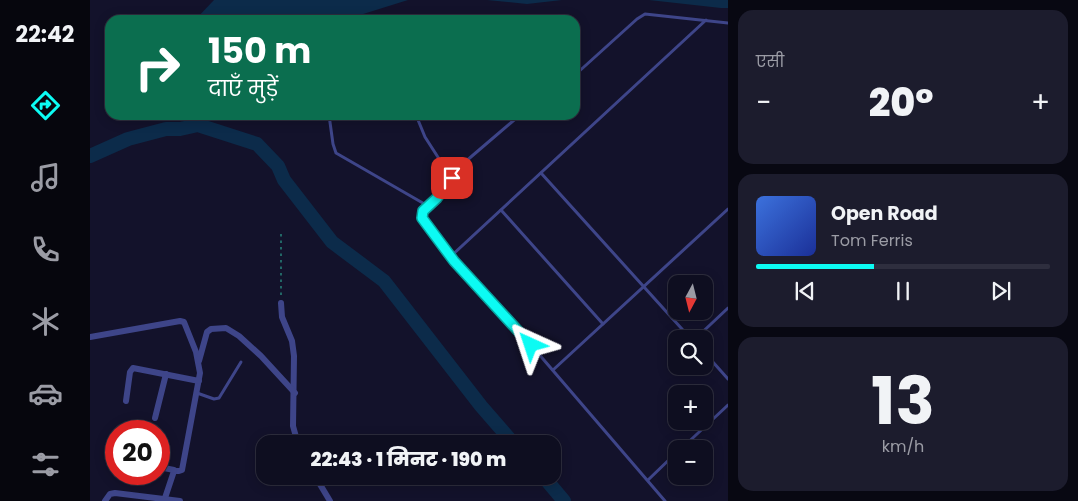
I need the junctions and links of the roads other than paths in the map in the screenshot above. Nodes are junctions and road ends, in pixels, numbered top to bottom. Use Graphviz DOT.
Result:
graph roads {
  1 [pos="706,20"];
  2 [pos="728,23"];
  3 [pos="580,71"];
  4 [pos="330,120"];
  5 [pos="418,120"];
  6 [pos="514,120"];
  7 [pos="541,173"];
  8 [pos="452,178"];
  9 [pos="428,206"];
  10 [pos="728,209"];
  11 [pos="501,210"];
  12 [pos="450,256"];
  13 [pos="643,286"];
  14 [pos="281,302"];
  15 [pos="728,308"];
  16 [pos="603,324"];
  17 [pos="685,330"];
  18 [pos="703,330"];
  19 [pos="90,337"];
  20 [pos="198,362"];
  21 [pos="241,362"];
  22 [pos="713,362"];
  23 [pos="553,370"];
  24 [pos="166,374"];
  25 [pos="728,379"];
  26 [pos="199,381"];
  27 [pos="197,393"];
  28 [pos="294,393"];
  29 [pos="126,401"];
  30 [pos="728,405"];
  31 [pos="155,418"];
  32 [pos="296,435"];
  33 [pos="691,440"];
  34 [pos="668,461"];
  35 [pos="170,469"];
  36 [pos="174,470"];
  37 [pos="648,480"];
  38 [pos="321,485"];
  39 [pos="164,500"];
  40 [pos="105,501"];
  41 [pos="180,501"];
  42 [pos="330,501"];
  43 [pos="665,501"];
  1 -- 2 [label="lane"];
  1 -- 3 [label="lane"];
  1 -- 7 [label="lane"];
  4 -- 9 [label="lane"];
  5 -- 8 [label="lane"];
  6 -- 8 [label="lane"];
  7 -- 11 [label="lane"];
  7 -- 13 [label="lane"];
  8 -- 9 [label="lane"];
  9 -- 12 [label="lane"];
  10 -- 13 [label="lane"];
  11 -- 12 [label="lane"];
  11 -- 16 [label="lane"];
  12 -- 23 [label="lane"];
  13 -- 16 [label="lane"];
  13 -- 17 [label="lane"];
  14 -- 28 [label="street"];
  15 -- 18 [label="lane"];
  16 -- 23 [label="lane"];
  19 -- 20 [label="street"];
  20 -- 26 [label="street"];
  20 -- 28 [label="street"];
  21 -- 27 [label="lane"];
  22 -- 25 [label="lane"];
  23 -- 37 [label="lane"];
  24 -- 26 [label="street"];
  24 -- 29 [label="street"];
  24 -- 31 [label="street"];
  26 -- 27 [label="street"];
  27 -- 36 [label="street"];
  28 -- 32 [label="street"];
  30 -- 33 [label="lane"];
  34 -- 37 [label="lane"];
  35 -- 36 [label="street"];
  36 -- 39 [label="street"];
  37 -- 43 [label="lane"];
  38 -- 42 [label="street"];
  39 -- 40 [label="street"];
  39 -- 41 [label="street"];
}
